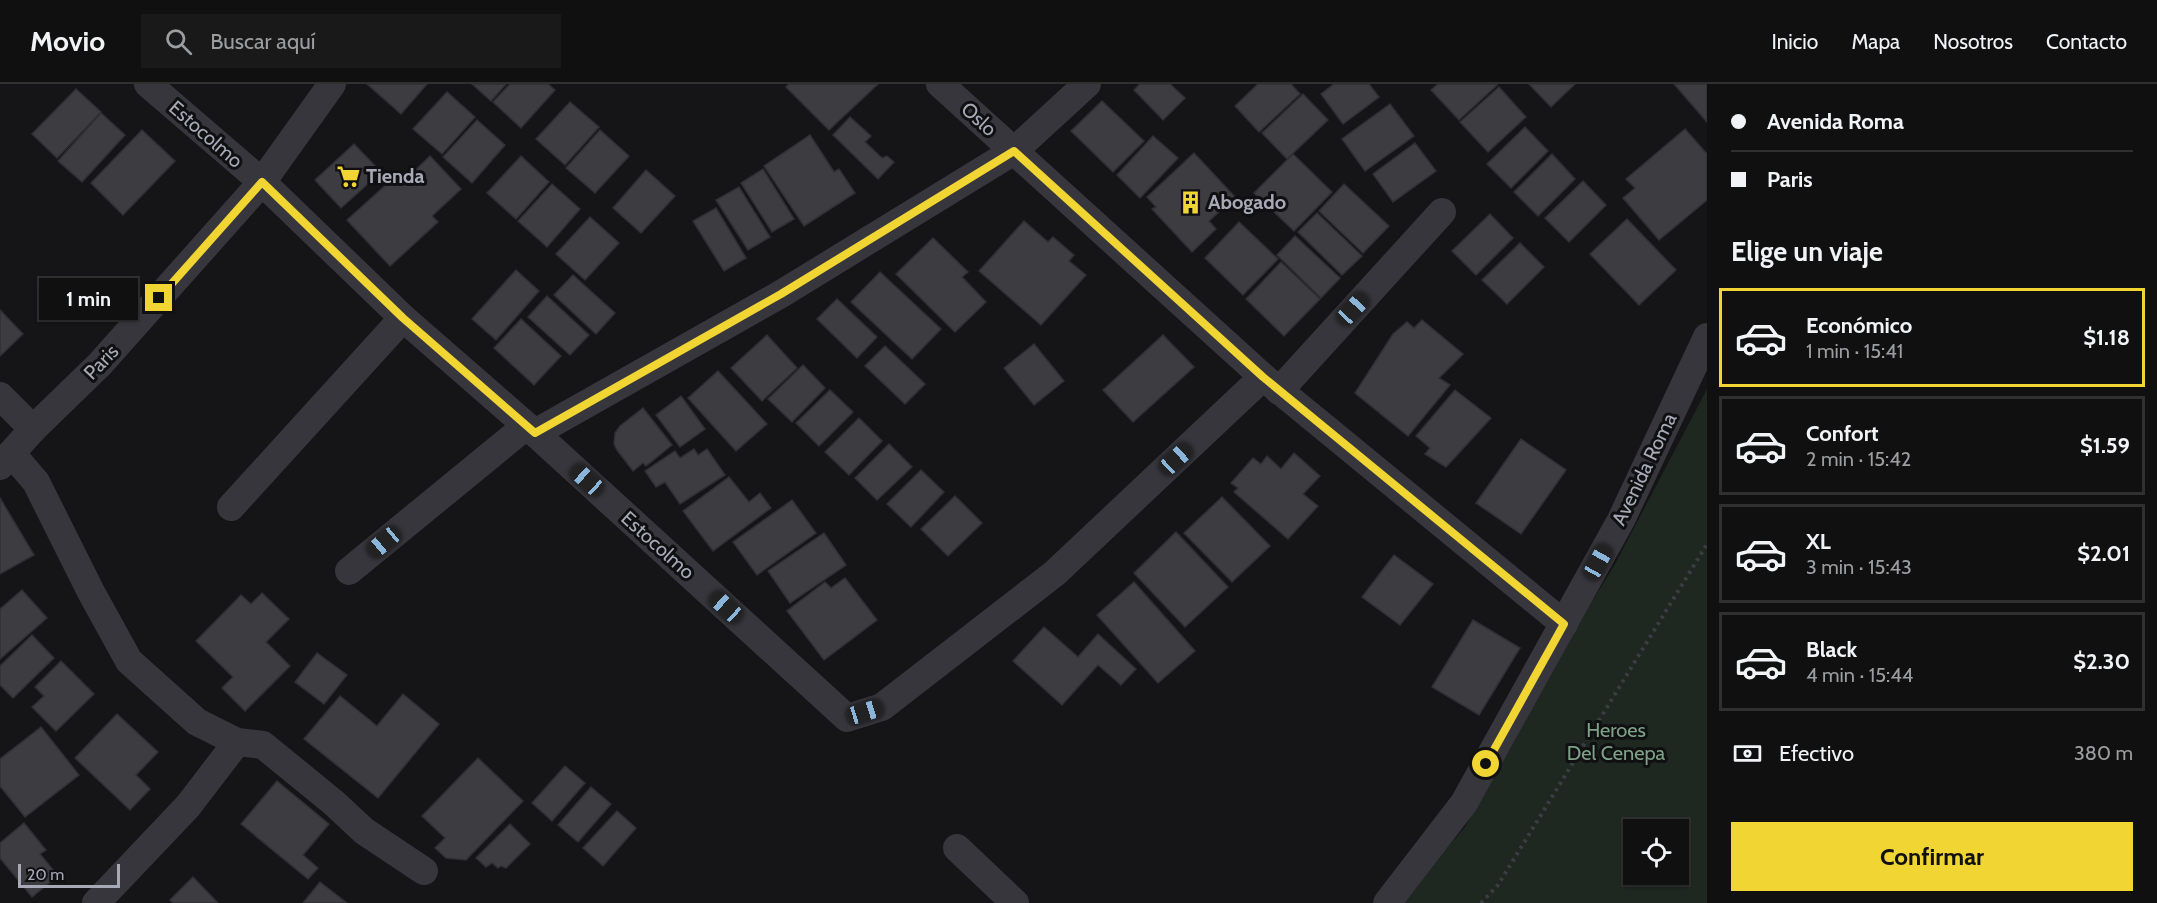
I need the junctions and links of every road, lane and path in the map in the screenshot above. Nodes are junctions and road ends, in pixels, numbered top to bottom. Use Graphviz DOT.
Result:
graph roads {
  1 [pos="147,84"];
  2 [pos="332,84"];
  3 [pos="940,84"];
  4 [pos="1087,84"];
  5 [pos="1014,151"];
  6 [pos="262,182"];
  7 [pos="1442,212"];
  8 [pos="403,318"];
  9 [pos="1707,338"];
  10 [pos="1271,384"];
  11 [pos="0,396"];
  12 [pos="33,429"];
  13 [pos="531,429"];
  14 [pos="6,460"];
  15 [pos="231,507"];
  16 [pos="1707,544"];
  17 [pos="349,572"];
  18 [pos="1564,624"];
  19 [pos="237,742"];
  20 [pos="957,848"];
  21 [pos="424,871"];
  22 [pos="96,903"];
  23 [pos="1015,903"];
  24 [pos="1387,903"];
  25 [pos="1481,903"];
  1 -- 6 [label="street, Estocolmo"];
  2 -- 6 [label="street, Paris"];
  3 -- 5 [label="street, Oslo"];
  4 -- 5 [label="street"];
  5 -- 10 [label="street, Oslo"];
  5 -- 13 [label="street"];
  6 -- 8 [label="street, Estocolmo"];
  6 -- 12 [label="street, Paris"];
  7 -- 10 [label="street"];
  8 -- 13 [label="street, Estocolmo"];
  8 -- 15 [label="street"];
  9 -- 18 [label="street, Avenida Roma"];
  10 -- 13 [label="street, Estocolmo"];
  10 -- 18 [label="street, Oslo"];
  11 -- 12 [label="street"];
  12 -- 14 [label="street, Paris"];
  13 -- 17 [label="street"];
  14 -- 19 [label="street"];
  16 -- 25 [label="path"];
  18 -- 24 [label="street, Avenida Roma"];
  19 -- 21 [label="street"];
  19 -- 22 [label="street"];
  20 -- 23 [label="street"];
}
